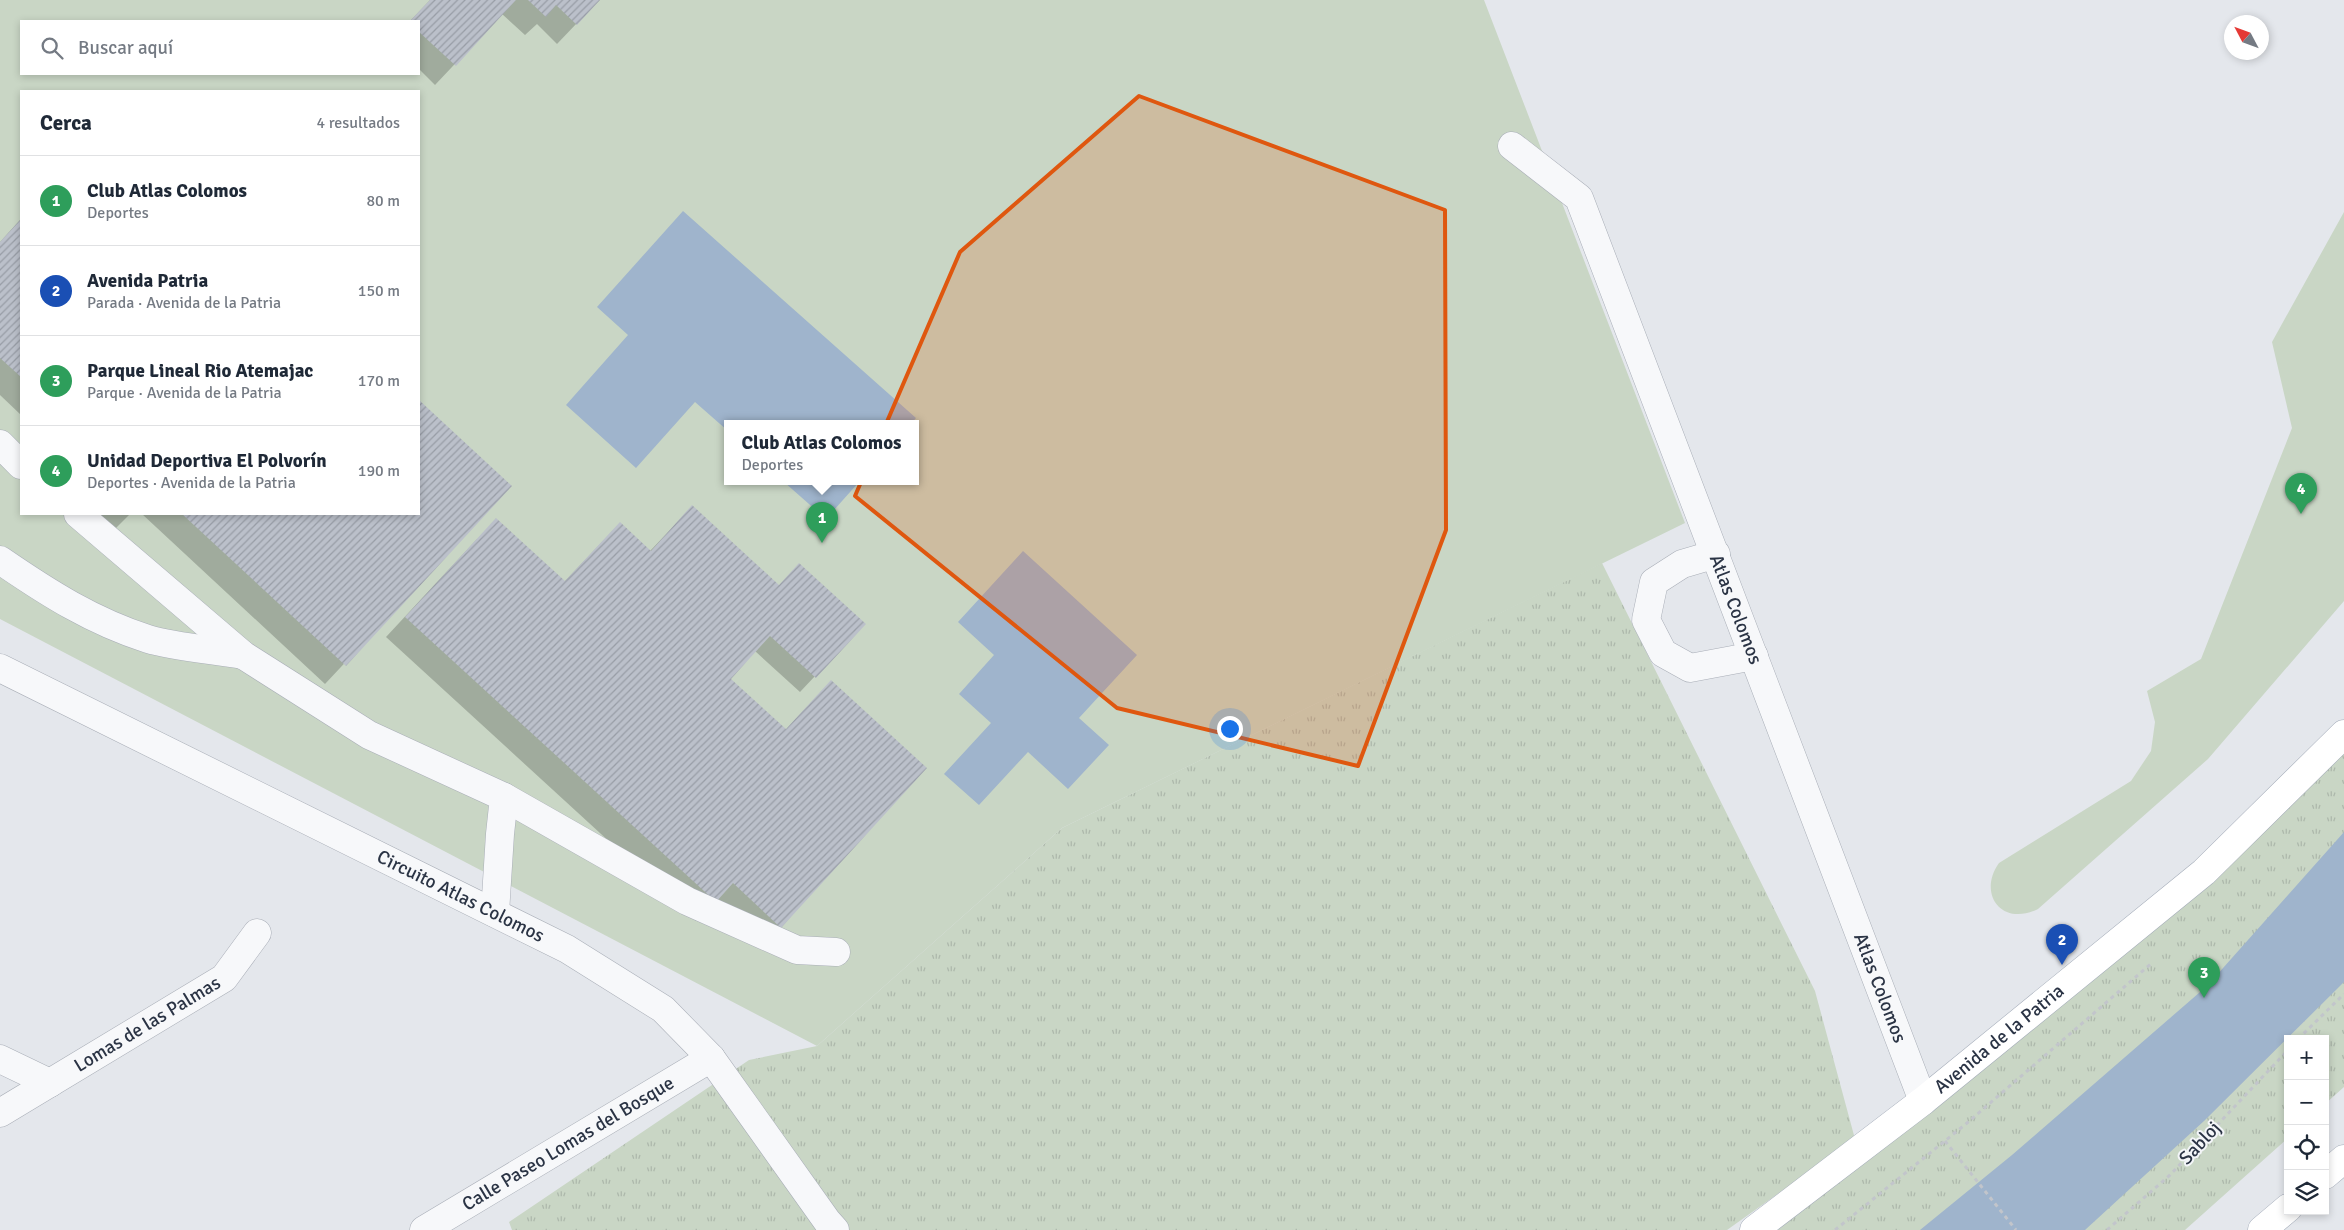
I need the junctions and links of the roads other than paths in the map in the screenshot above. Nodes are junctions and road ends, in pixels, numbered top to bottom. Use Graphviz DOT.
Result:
graph roads {
  1 [pos="1512,146"];
  2 [pos="0,444"];
  3 [pos="20,464"];
  4 [pos="79,515"];
  5 [pos="1716,554"];
  6 [pos="0,560"];
  7 [pos="243,655"];
  8 [pos="1754,656"];
  9 [pos="0,668"];
  10 [pos="2344,734"];
  11 [pos="504,797"];
  12 [pos="495,913"];
  13 [pos="256,934"];
  14 [pos="836,952"];
  15 [pos="711,1058"];
  16 [pos="0,1059"];
  17 [pos="50,1083"];
  18 [pos="1923,1101"];
  19 [pos="0,1113"];
  20 [pos="2344,1159"];
  21 [pos="2329,1172"];
  22 [pos="2284,1211"];
  23 [pos="424,1230"];
  24 [pos="835,1230"];
  25 [pos="1754,1230"];
  26 [pos="2262,1230"];
  1 -- 5 [label="street, Atlas Colomos"];
  2 -- 3 [label="street"];
  4 -- 7 [label="street"];
  5 -- 8 [label="street, Atlas Colomos"];
  5 -- 8 [label="street"];
  6 -- 7 [label="street"];
  7 -- 11 [label="street"];
  8 -- 18 [label="street, Atlas Colomos"];
  9 -- 12 [label="street, Circuito Atlas Colomos"];
  10 -- 18 [label="main road, Avenida de la Patria"];
  11 -- 12 [label="street"];
  11 -- 14 [label="street"];
  12 -- 15 [label="street, Circuito Atlas Colomos"];
  13 -- 17 [label="street, Lomas de las Palmas"];
  15 -- 23 [label="street, Calle Paseo Lomas del Bosque"];
  15 -- 24 [label="street, Circuito Atlas Colomos"];
  16 -- 17 [label="street"];
  17 -- 19 [label="street, Lomas de las Palmas"];
  18 -- 25 [label="main road, Avenida de la Patria"];
  20 -- 21 [label="main road"];
  22 -- 26 [label="main road"];
}
